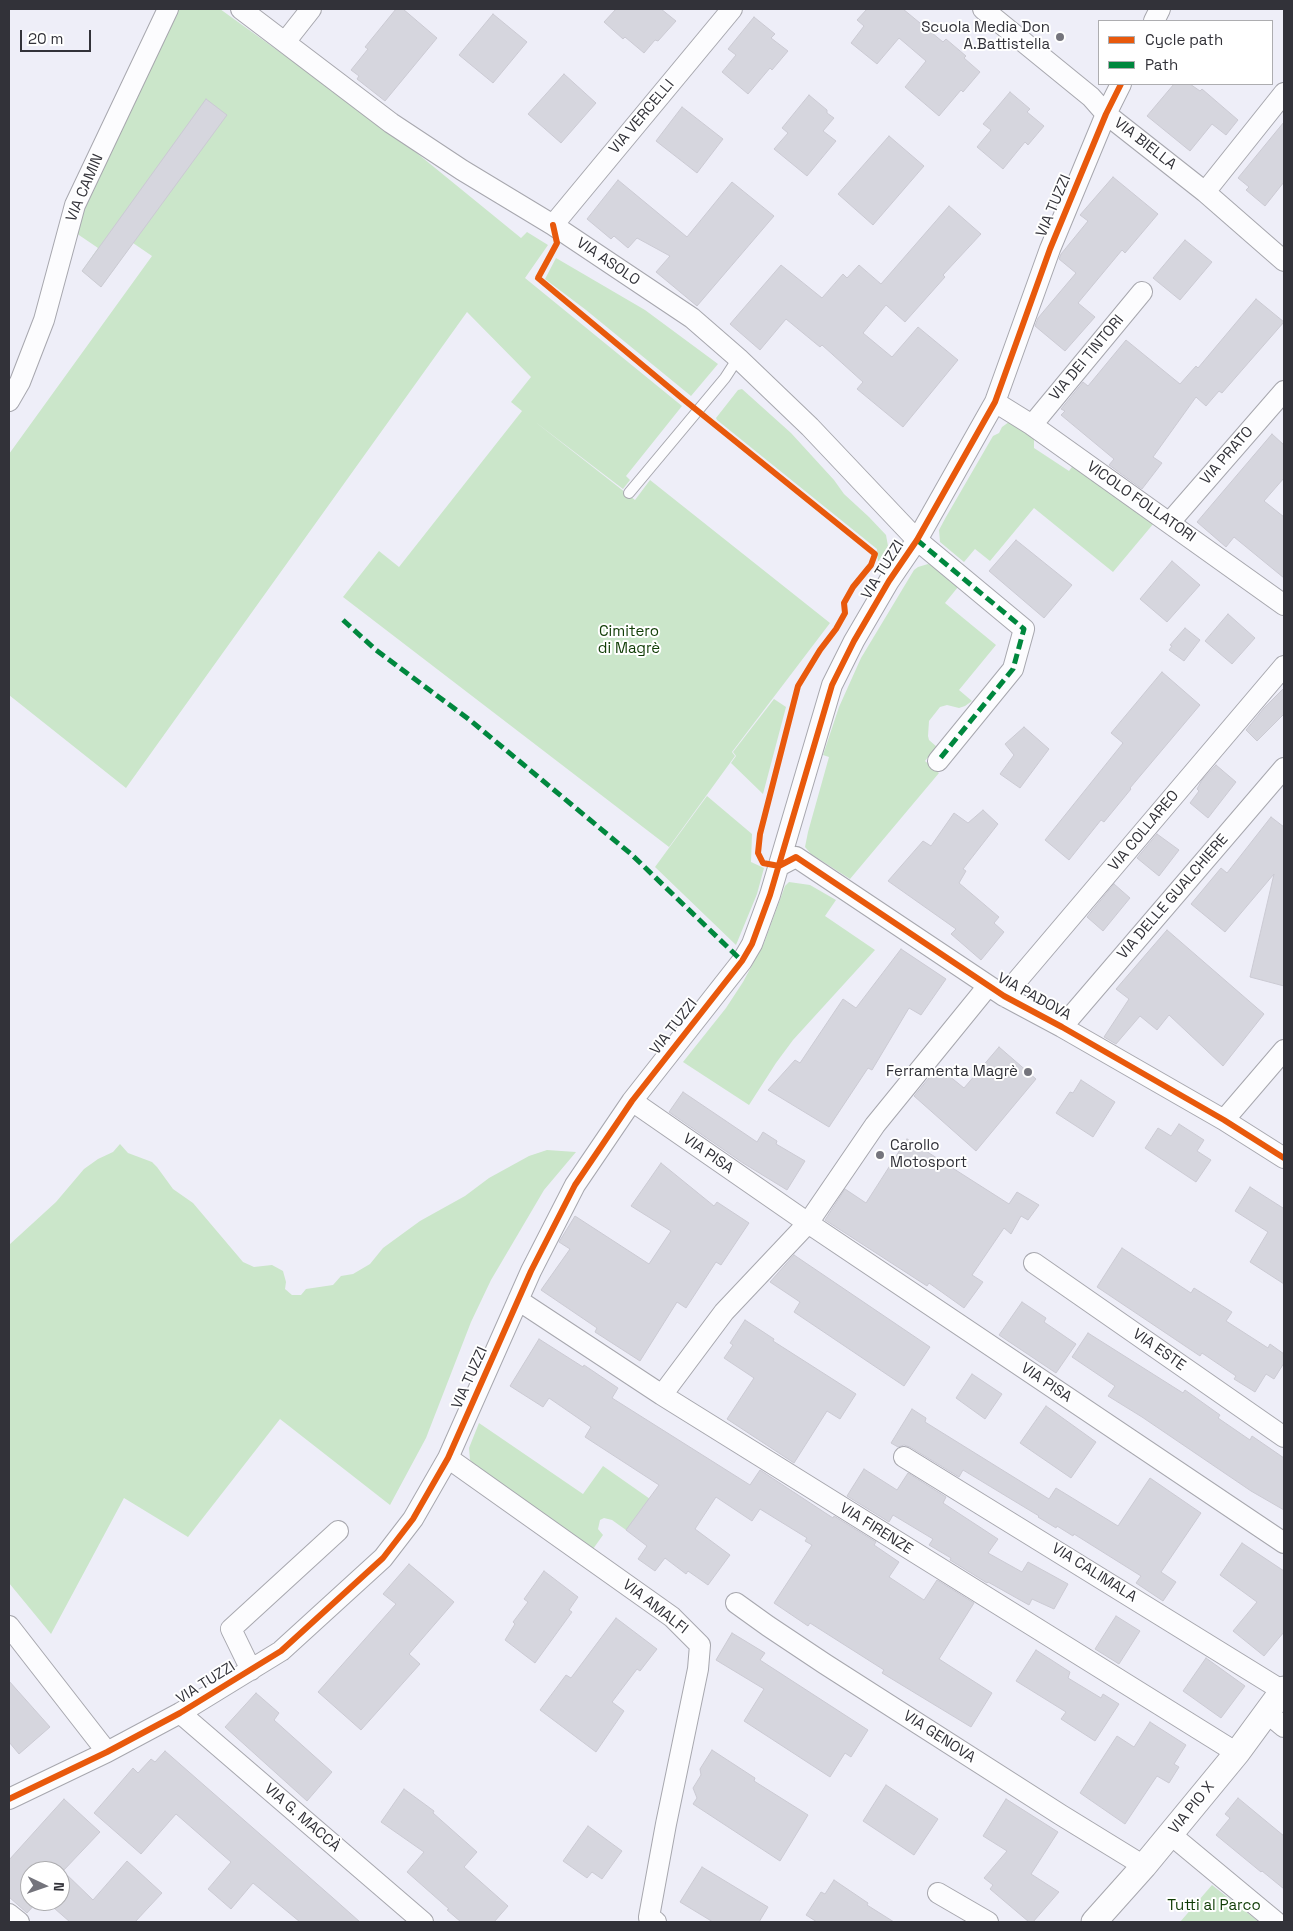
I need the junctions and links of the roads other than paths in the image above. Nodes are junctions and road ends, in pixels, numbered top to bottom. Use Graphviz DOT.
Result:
graph roads {
  1 [pos="168,9"];
  2 [pos="241,9"];
  3 [pos="312,9"];
  4 [pos="732,9"];
  5 [pos="983,9"];
  6 [pos="285,42"];
  7 [pos="1120,85"];
  8 [pos="1284,93"];
  9 [pos="1106,114"];
  10 [pos="1205,192"];
  11 [pos="553,224"];
  12 [pos="1284,261"];
  13 [pos="1142,292"];
  14 [pos="738,358"];
  15 [pos="1284,391"];
  16 [pos="9,402"];
  17 [pos="995,402"];
  18 [pos="1032,425"];
  19 [pos="629,493"];
  20 [pos="1170,522"];
  21 [pos="917,540"];
  22 [pos="1284,605"];
  23 [pos="1284,666"];
  24 [pos="938,761"];
  25 [pos="1284,768"];
  26 [pos="779,866"];
  27 [pos="996,991"];
  28 [pos="1062,1027"];
  29 [pos="1284,1050"];
  30 [pos="632,1101"];
  31 [pos="1224,1120"];
  32 [pos="1284,1158"];
  33 [pos="808,1224"];
  34 [pos="1034,1263"];
  35 [pos="518,1300"];
  36 [pos="662,1395"];
  37 [pos="1284,1437"];
  38 [pos="904,1457"];
  39 [pos="448,1458"];
  40 [pos="338,1531"];
  41 [pos="1284,1543"];
  42 [pos="736,1603"];
  43 [pos="9,1626"];
  44 [pos="251,1670"];
  45 [pos="1284,1690"];
  46 [pos="180,1713"];
  47 [pos="1275,1719"];
  48 [pos="107,1752"];
  49 [pos="1237,1753"];
  50 [pos="9,1799"];
  51 [pos="1170,1834"];
  52 [pos="1144,1866"];
  53 [pos="938,1893"];
  54 [pos="9,1914"];
  55 [pos="650,1921"];
  56 [pos="19,1922"];
  57 [pos="423,1922"];
  58 [pos="988,1922"];
  59 [pos="1094,1922"];
  60 [pos="1276,1922"];
  1 -- 16 [label="street, VIA CAMIN"];
  2 -- 6 [label="street, VIA ASOLO"];
  3 -- 6 [label="street"];
  4 -- 11 [label="street, VIA VERCELLI"];
  5 -- 9 [label="street, VIA BIELLA"];
  6 -- 11 [label="street, VIA ASOLO"];
  7 -- 9 [label="street, VIA TUZZI"];
  8 -- 10 [label="street"];
  9 -- 10 [label="street, VIA BIELLA"];
  9 -- 17 [label="street, VIA TUZZI"];
  10 -- 12 [label="street, VIA BIELLA"];
  11 -- 14 [label="street, VIA ASOLO"];
  13 -- 18 [label="street, VIA DEI TINTORI"];
  14 -- 19 [label="lane"];
  14 -- 21 [label="street, VIA ASOLO"];
  15 -- 20 [label="street, VIA PRATO"];
  17 -- 18 [label="street, VICOLO FOLLATORI"];
  17 -- 21 [label="street, VIA TUZZI"];
  18 -- 20 [label="street, VICOLO FOLLATORI"];
  20 -- 22 [label="street, VICOLO FOLLATORI"];
  21 -- 24 [label="street, VIA ASOLO"];
  21 -- 26 [label="street, VIA TUZZI"];
  23 -- 27 [label="street, VIA COLLAREO"];
  25 -- 28 [label="street, VIA DELLE GUALCHIERE"];
  26 -- 27 [label="street, VIA PADOVA"];
  26 -- 30 [label="street, VIA TUZZI"];
  27 -- 28 [label="street, VIA PADOVA"];
  27 -- 33 [label="street"];
  28 -- 31 [label="street, VIA PADOVA"];
  29 -- 31 [label="street"];
  30 -- 33 [label="street, VIA PISA"];
  30 -- 35 [label="street, VIA TUZZI"];
  31 -- 32 [label="street, VIA PADOVA"];
  33 -- 36 [label="street"];
  33 -- 41 [label="street, VIA PISA"];
  34 -- 37 [label="street, VIA ESTE"];
  35 -- 36 [label="street, VIA FIRENZE"];
  35 -- 39 [label="street, VIA TUZZI"];
  36 -- 49 [label="street, VIA FIRENZE"];
  38 -- 45 [label="street, VIA CALIMALA"];
  39 -- 44 [label="street, VIA TUZZI"];
  39 -- 55 [label="street, VIA AMALFI"];
  40 -- 44 [label="street"];
  42 -- 52 [label="street, VIA GENOVA"];
  43 -- 48 [label="street"];
  44 -- 46 [label="street, VIA TUZZI"];
  45 -- 47 [label="street, VIA PIO X"];
  46 -- 48 [label="street, VIA TUZZI"];
  46 -- 57 [label="street, VIA G. MACCÀ"];
  47 -- 49 [label="street, VIA PIO X"];
  48 -- 50 [label="street, VIA TUZZI"];
  49 -- 51 [label="street, VIA PIO X"];
  51 -- 52 [label="street, VIA PIO X"];
  51 -- 60 [label="street"];
  52 -- 59 [label="street, VIA PIO X"];
  53 -- 58 [label="street"];
  54 -- 56 [label="street"];
}
